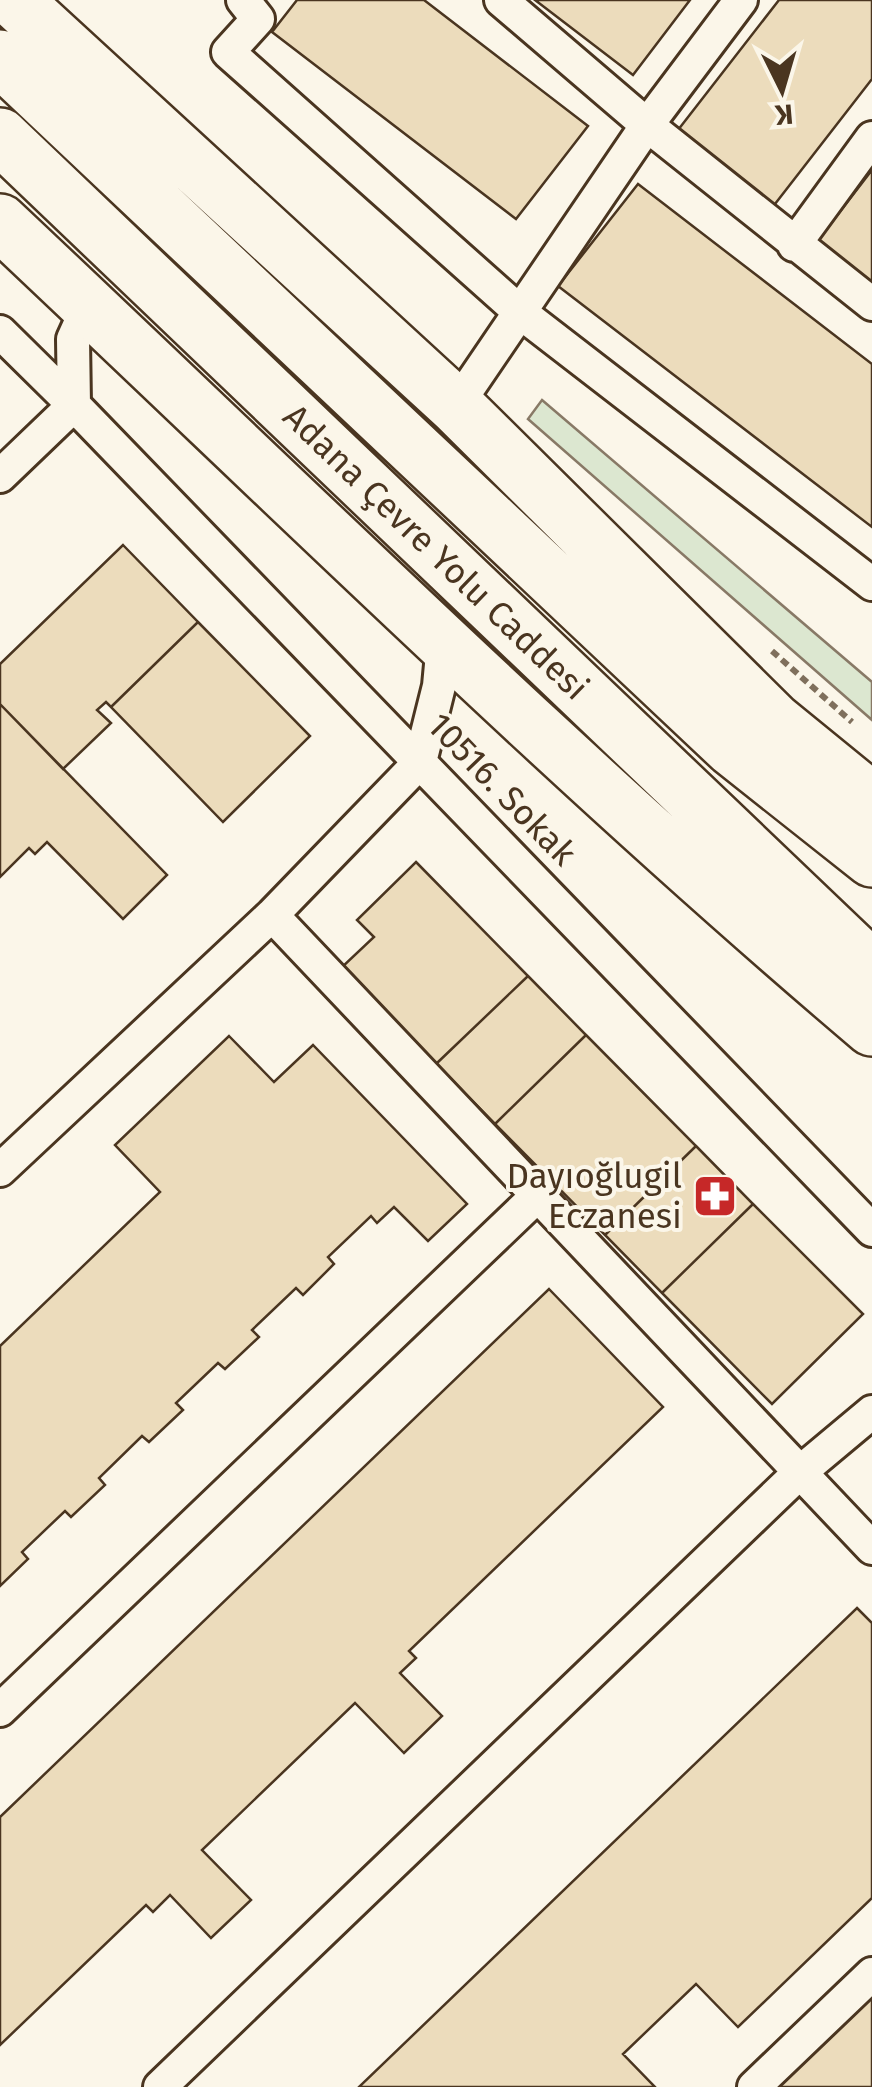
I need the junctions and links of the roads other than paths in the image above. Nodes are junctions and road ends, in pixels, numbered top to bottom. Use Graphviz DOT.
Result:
graph roads {
  1 [pos="14,0"];
  2 [pos="501,0"];
  3 [pos="742,0"];
  4 [pos="259,6"];
  5 [pos="0,58"];
  6 [pos="648,125"];
  7 [pos="0,136"];
  8 [pos="872,138"];
  9 [pos="0,222"];
  10 [pos="794,245"];
  11 [pos="872,304"];
  12 [pos="88,306"];
  13 [pos="521,313"];
  14 [pos="0,332"];
  15 [pos="74,405"];
  16 [pos="456,406"];
  17 [pos="0,476"];
  18 [pos="872,584"];
  19 [pos="443,643"];
  20 [pos="420,762"];
  21 [pos="872,801"];
  22 [pos="872,859"];
  23 [pos="272,915"];
  24 [pos="872,969"];
  25 [pos="872,1028"];
  26 [pos="0,1170"];
  27 [pos="537,1196"];
  28 [pos="872,1230"];
  29 [pos="872,1412"];
  30 [pos="799,1473"];
  31 [pos="872,1548"];
  32 [pos="0,1710"];
  33 [pos="872,1974"];
  34 [pos="160,2087"];
  35 [pos="754,2087"];
  1 -- 16 [label="highway"];
  2 -- 6 [label="street"];
  3 -- 6 [label="street"];
  4 -- 13 [label="street"];
  5 -- 22 [label="highway, Adana Çevre Yolu Caddesi"];
  6 -- 10 [label="street"];
  6 -- 13 [label="street"];
  7 -- 24 [label="highway, Adana Çevre Yolu Caddesi"];
  8 -- 10 [label="street"];
  9 -- 12 [label="highway"];
  10 -- 11 [label="street"];
  12 -- 15 [label="street"];
  12 -- 19 [label="highway"];
  13 -- 16 [label="street"];
  13 -- 18 [label="street"];
  14 -- 15 [label="street, 10516. Sokak"];
  15 -- 17 [label="street"];
  15 -- 20 [label="street, 10516. Sokak"];
  16 -- 21 [label="highway"];
  19 -- 20 [label="street"];
  19 -- 25 [label="highway"];
  20 -- 23 [label="street"];
  20 -- 28 [label="street, 10516. Sokak"];
  23 -- 26 [label="street"];
  23 -- 27 [label="street"];
  27 -- 30 [label="street"];
  27 -- 32 [label="street"];
  29 -- 30 [label="street"];
  30 -- 31 [label="street"];
  30 -- 34 [label="street"];
  33 -- 35 [label="street"];
}
